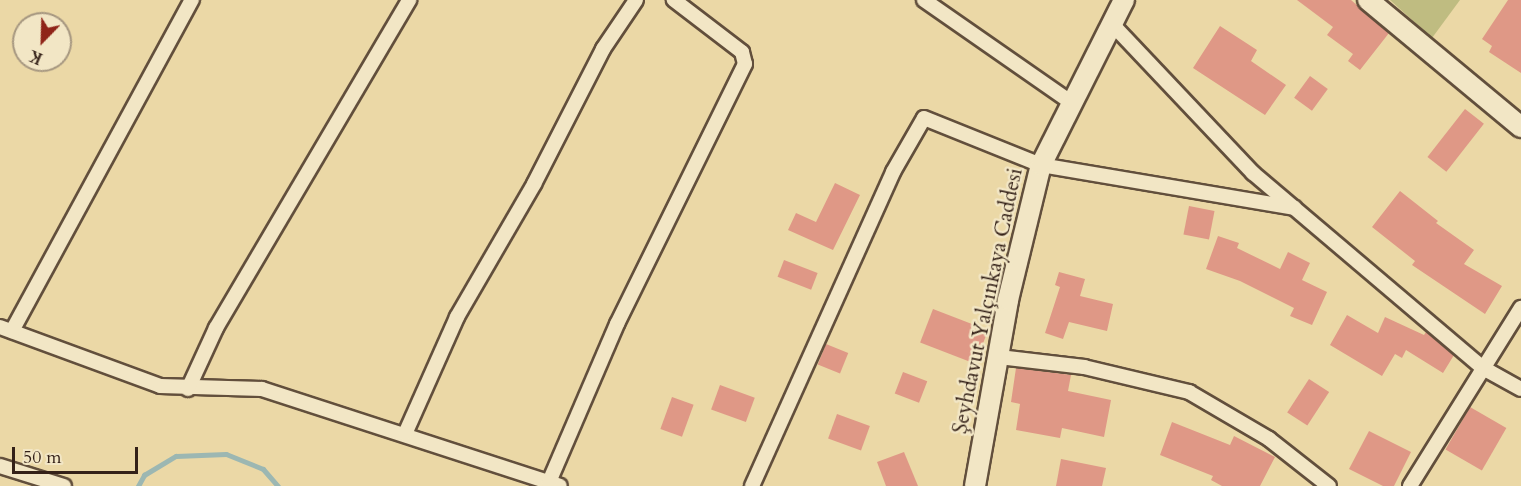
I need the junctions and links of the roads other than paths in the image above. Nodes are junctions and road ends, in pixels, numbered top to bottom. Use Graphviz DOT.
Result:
graph roads {
  1 [pos="192,0"];
  2 [pos="409,0"];
  3 [pos="636,0"];
  4 [pos="674,0"];
  5 [pos="924,0"];
  6 [pos="1124,0"];
  7 [pos="1368,0"];
  8 [pos="942,5"];
  9 [pos="1112,24"];
  10 [pos="1071,102"];
  11 [pos="1521,127"];
  12 [pos="1041,165"];
  13 [pos="1294,208"];
  14 [pos="1521,308"];
  15 [pos="6,329"];
  16 [pos="999,357"];
  17 [pos="1483,368"];
  18 [pos="188,389"];
  19 [pos="1521,389"];
  20 [pos="405,434"];
  21 [pos="0,466"];
  22 [pos="554,484"];
  23 [pos="64,486"];
  24 [pos="752,486"];
  25 [pos="975,486"];
  26 [pos="1329,486"];
  27 [pos="1410,486"];
  1 -- 15 [label="street"];
  2 -- 18 [label="street"];
  3 -- 20 [label="street"];
  4 -- 22 [label="street"];
  5 -- 8 [label="street"];
  6 -- 9 [label="street, Şeyhdavut Yalçınkaya Caddesi"];
  7 -- 11 [label="street"];
  8 -- 10 [label="street"];
  9 -- 10 [label="street, Şeyhdavut Yalçınkaya Caddesi"];
  9 -- 13 [label="street"];
  10 -- 12 [label="street, Şeyhdavut Yalçınkaya Caddesi"];
  12 -- 13 [label="street"];
  12 -- 16 [label="street, Şeyhdavut Yalçınkaya Caddesi"];
  12 -- 24 [label="street"];
  13 -- 17 [label="street"];
  14 -- 17 [label="street"];
  15 -- 18 [label="street"];
  16 -- 25 [label="street, Şeyhdavut Yalçınkaya Caddesi"];
  16 -- 26 [label="street"];
  17 -- 19 [label="street"];
  17 -- 27 [label="street"];
  18 -- 20 [label="street"];
  20 -- 22 [label="street"];
  21 -- 23 [label="street"];
}
